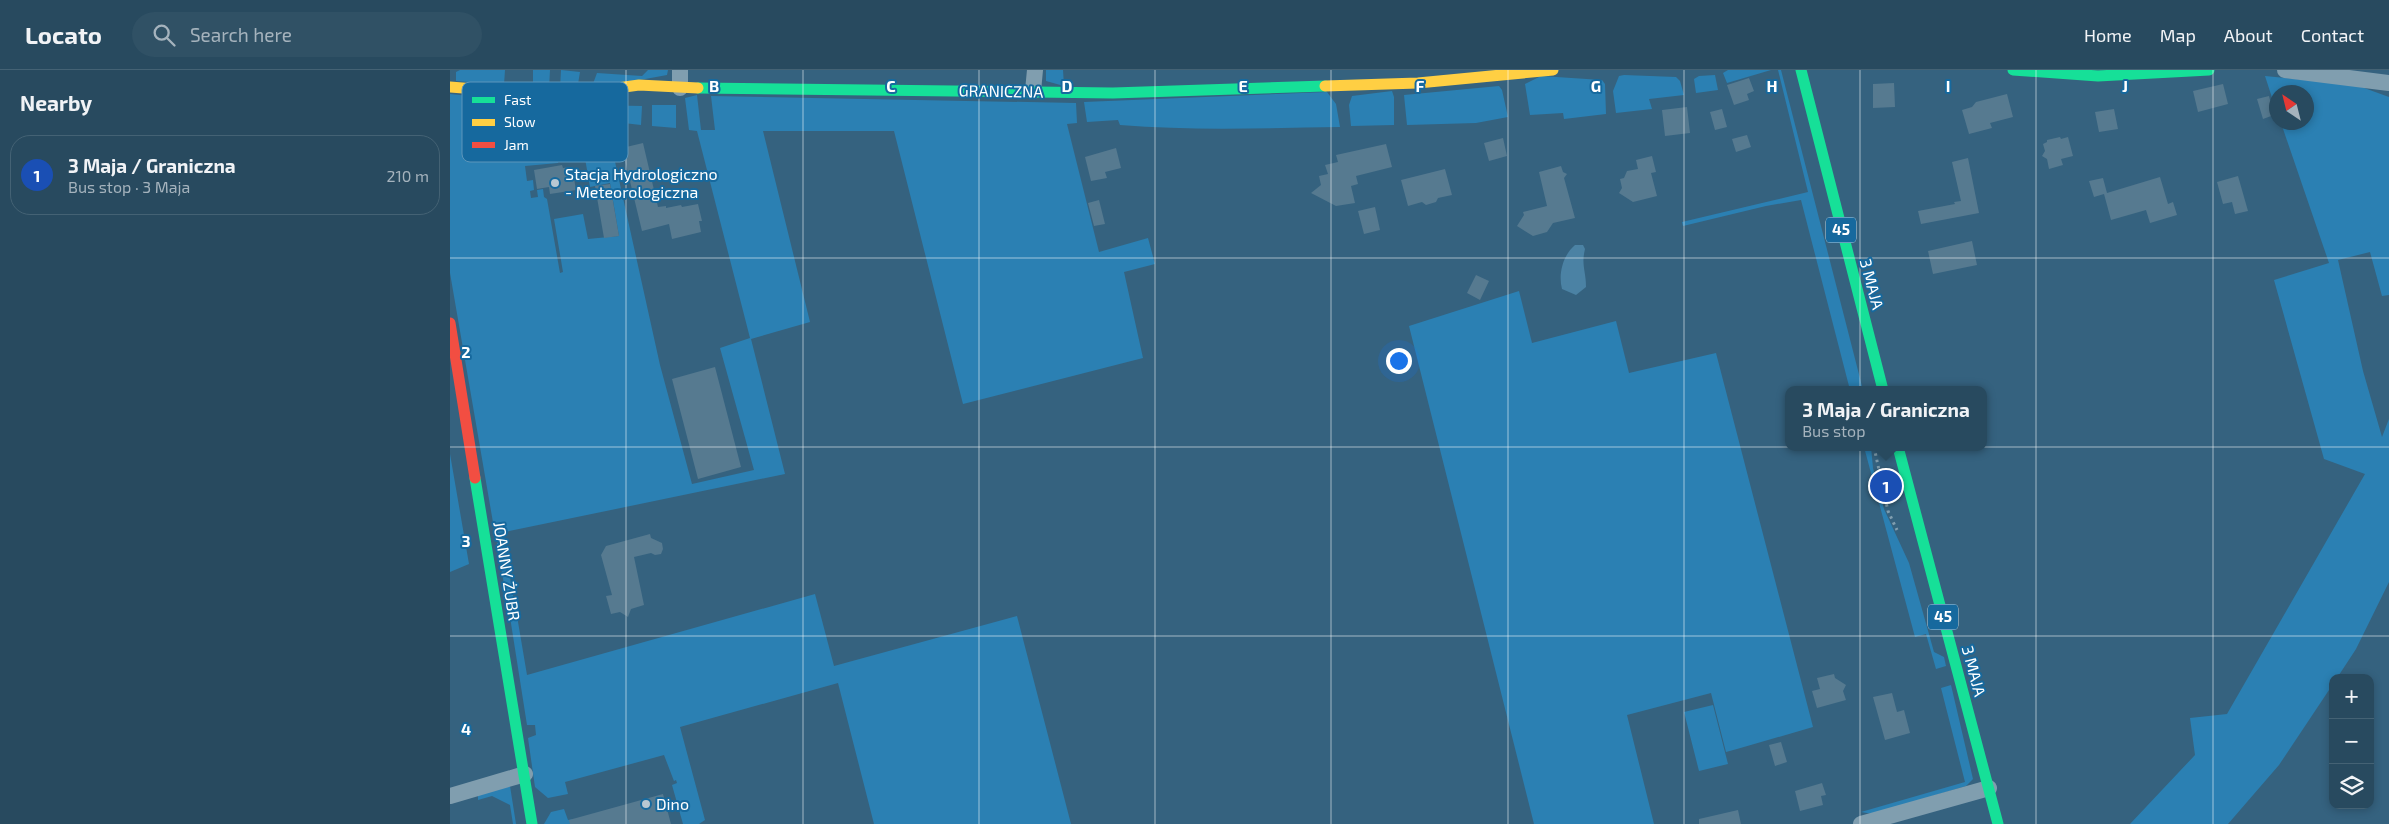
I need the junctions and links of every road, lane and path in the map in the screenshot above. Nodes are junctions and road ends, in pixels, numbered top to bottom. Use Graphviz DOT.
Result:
graph roads {
  1 [pos="680,70"];
  2 [pos="1035,70"];
  3 [pos="1553,70"];
  4 [pos="1801,70"];
  5 [pos="2013,70"];
  6 [pos="2209,70"];
  7 [pos="2285,70"];
  8 [pos="1443,76"];
  9 [pos="2389,83"];
  10 [pos="628,86"];
  11 [pos="680,88"];
  12 [pos="1033,91"];
  13 [pos="450,323"];
  14 [pos="1882,386"];
  15 [pos="1899,451"];
  16 [pos="524,774"];
  17 [pos="1988,788"];
  18 [pos="450,796"];
  19 [pos="532,824"];
  20 [pos="1861,824"];
  21 [pos="1998,824"];
  1 -- 11 [label="street"];
  2 -- 12 [label="street"];
  3 -- 8 [label="street, GRANICZNA"];
  4 -- 14 [label="street, 3 MAJA / 45"];
  5 -- 6 [label="street"];
  7 -- 9 [label="street"];
  8 -- 12 [label="street, GRANICZNA"];
  10 -- 11 [label="street, GRANICZNA"];
  11 -- 12 [label="street, GRANICZNA"];
  13 -- 16 [label="street, JOANNY ŻUBR"];
  15 -- 17 [label="street, 3 MAJA / 45"];
  16 -- 18 [label="street"];
  16 -- 19 [label="street, JOANNY ŻUBR"];
  17 -- 20 [label="street"];
  17 -- 21 [label="street, 45"];
}
